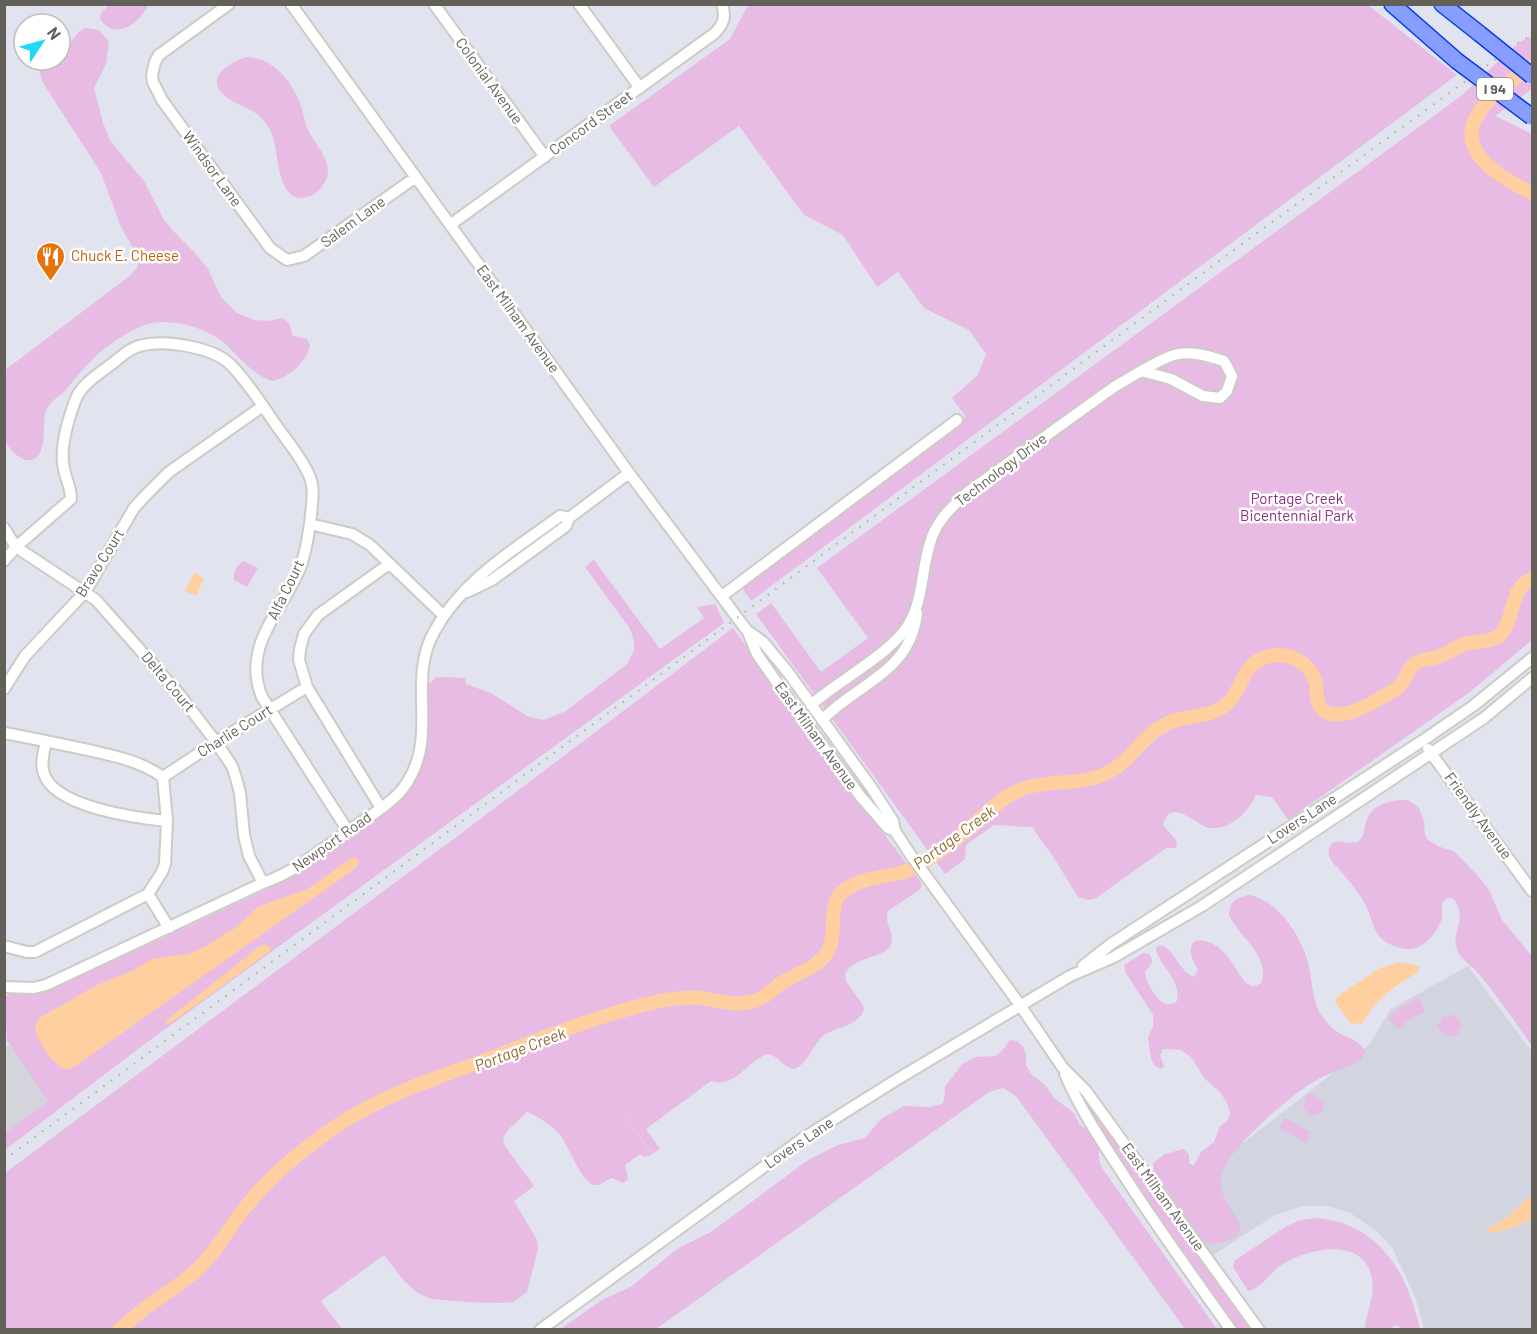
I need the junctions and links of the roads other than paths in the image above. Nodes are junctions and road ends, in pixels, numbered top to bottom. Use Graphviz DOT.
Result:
graph roads {
  1 [pos="229,4"];
  2 [pos="291,4"];
  3 [pos="434,4"];
  4 [pos="579,4"];
  5 [pos="1392,4"];
  6 [pos="1442,4"];
  7 [pos="723,10"];
  8 [pos="1533,76"];
  9 [pos="640,88"];
  10 [pos="1532,117"];
  11 [pos="545,157"];
  12 [pos="416,177"];
  13 [pos="450,225"];
  14 [pos="288,260"];
  15 [pos="1141,371"];
  16 [pos="263,406"];
  17 [pos="957,420"];
  18 [pos="629,473"];
  19 [pos="310,524"];
  20 [pos="4,528"];
  21 [pos="16,547"];
  22 [pos="4,561"];
  23 [pos="389,564"];
  24 [pos="85,592"];
  25 [pos="919,595"];
  26 [pos="722,596"];
  27 [pos="444,616"];
  28 [pos="748,632"];
  29 [pos="866,663"];
  30 [pos="1531,663"];
  31 [pos="878,677"];
  32 [pos="1533,678"];
  33 [pos="307,687"];
  34 [pos="4,689"];
  35 [pos="811,705"];
  36 [pos="271,709"];
  37 [pos="822,720"];
  38 [pos="4,733"];
  39 [pos="46,741"];
  40 [pos="1422,741"];
  41 [pos="216,742"];
  42 [pos="1432,754"];
  43 [pos="163,777"];
  44 [pos="381,808"];
  45 [pos="167,822"];
  46 [pos="348,831"];
  47 [pos="895,831"];
  48 [pos="263,883"];
  49 [pos="1533,891"];
  50 [pos="148,894"];
  51 [pos="169,928"];
  52 [pos="4,946"];
  53 [pos="1070,976"];
  54 [pos="4,987"];
  55 [pos="1020,1005"];
  56 [pos="1063,1068"];
  57 [pos="540,1329"];
  58 [pos="1231,1329"];
  59 [pos="1259,1329"];
  1 -- 14 [label="street, Windsor Lane"];
  2 -- 12 [label="street, East Milham Avenue"];
  3 -- 11 [label="street, Colonial Avenue"];
  4 -- 9 [label="street"];
  5 -- 10 [label="highway, I 94, bridge"];
  6 -- 8 [label="highway, I 94, bridge"];
  7 -- 9 [label="street, Concord Street"];
  9 -- 11 [label="street, Concord Street"];
  11 -- 13 [label="street, Concord Street"];
  12 -- 13 [label="street, East Milham Avenue"];
  12 -- 14 [label="street, Salem Lane"];
  13 -- 18 [label="street, East Milham Avenue"];
  15 -- 15 [label="street, Technology Drive"];
  15 -- 25 [label="street, Technology Drive"];
  16 -- 19 [label="street, Alfa Court"];
  16 -- 21 [label="street, Alfa Court"];
  16 -- 24 [label="street, Bravo Court"];
  17 -- 26 [label="street"];
  18 -- 26 [label="street, East Milham Avenue"];
  18 -- 27 [label="street, Newport Road"];
  19 -- 23 [label="street"];
  19 -- 36 [label="street, Alfa Court"];
  20 -- 21 [label="street, Delta Court"];
  21 -- 22 [label="street"];
  21 -- 24 [label="street, Delta Court"];
  23 -- 27 [label="street"];
  23 -- 33 [label="street"];
  24 -- 34 [label="street, Bravo Court"];
  24 -- 41 [label="street, Delta Court"];
  25 -- 29 [label="street, Technology Drive"];
  25 -- 31 [label="street"];
  26 -- 28 [label="street, East Milham Avenue"];
  27 -- 44 [label="street, Newport Road"];
  28 -- 35 [label="street, East Milham Avenue"];
  28 -- 47 [label="street, East Milham Avenue"];
  29 -- 31 [label="street"];
  29 -- 35 [label="street, Technology Drive"];
  30 -- 40 [label="street, Lovers Lane"];
  31 -- 37 [label="street"];
  32 -- 42 [label="street, Lovers Lane"];
  33 -- 36 [label="street, Charlie Court"];
  33 -- 44 [label="street"];
  35 -- 37 [label="street, East Milham Avenue"];
  36 -- 41 [label="street, Charlie Court"];
  36 -- 46 [label="street, Alfa Court"];
  37 -- 47 [label="street, East Milham Avenue"];
  38 -- 39 [label="street"];
  39 -- 43 [label="street"];
  39 -- 45 [label="street"];
  40 -- 42 [label="street, Friendly Avenue"];
  40 -- 53 [label="street, Lovers Lane"];
  41 -- 43 [label="street, Charlie Court"];
  41 -- 48 [label="street, Delta Court"];
  42 -- 49 [label="street, Friendly Avenue"];
  42 -- 53 [label="street, Lovers Lane"];
  43 -- 45 [label="street"];
  44 -- 46 [label="street, Newport Road"];
  45 -- 50 [label="street"];
  46 -- 48 [label="street, Newport Road"];
  47 -- 55 [label="street, East Milham Avenue"];
  48 -- 51 [label="street, Newport Road"];
  50 -- 51 [label="street"];
  50 -- 52 [label="street"];
  51 -- 54 [label="street, Newport Road"];
  53 -- 55 [label="street, Lovers Lane"];
  55 -- 56 [label="street, East Milham Avenue"];
  55 -- 57 [label="street, Lovers Lane"];
  56 -- 58 [label="street, East Milham Avenue"];
  56 -- 59 [label="street, East Milham Avenue"];
}
